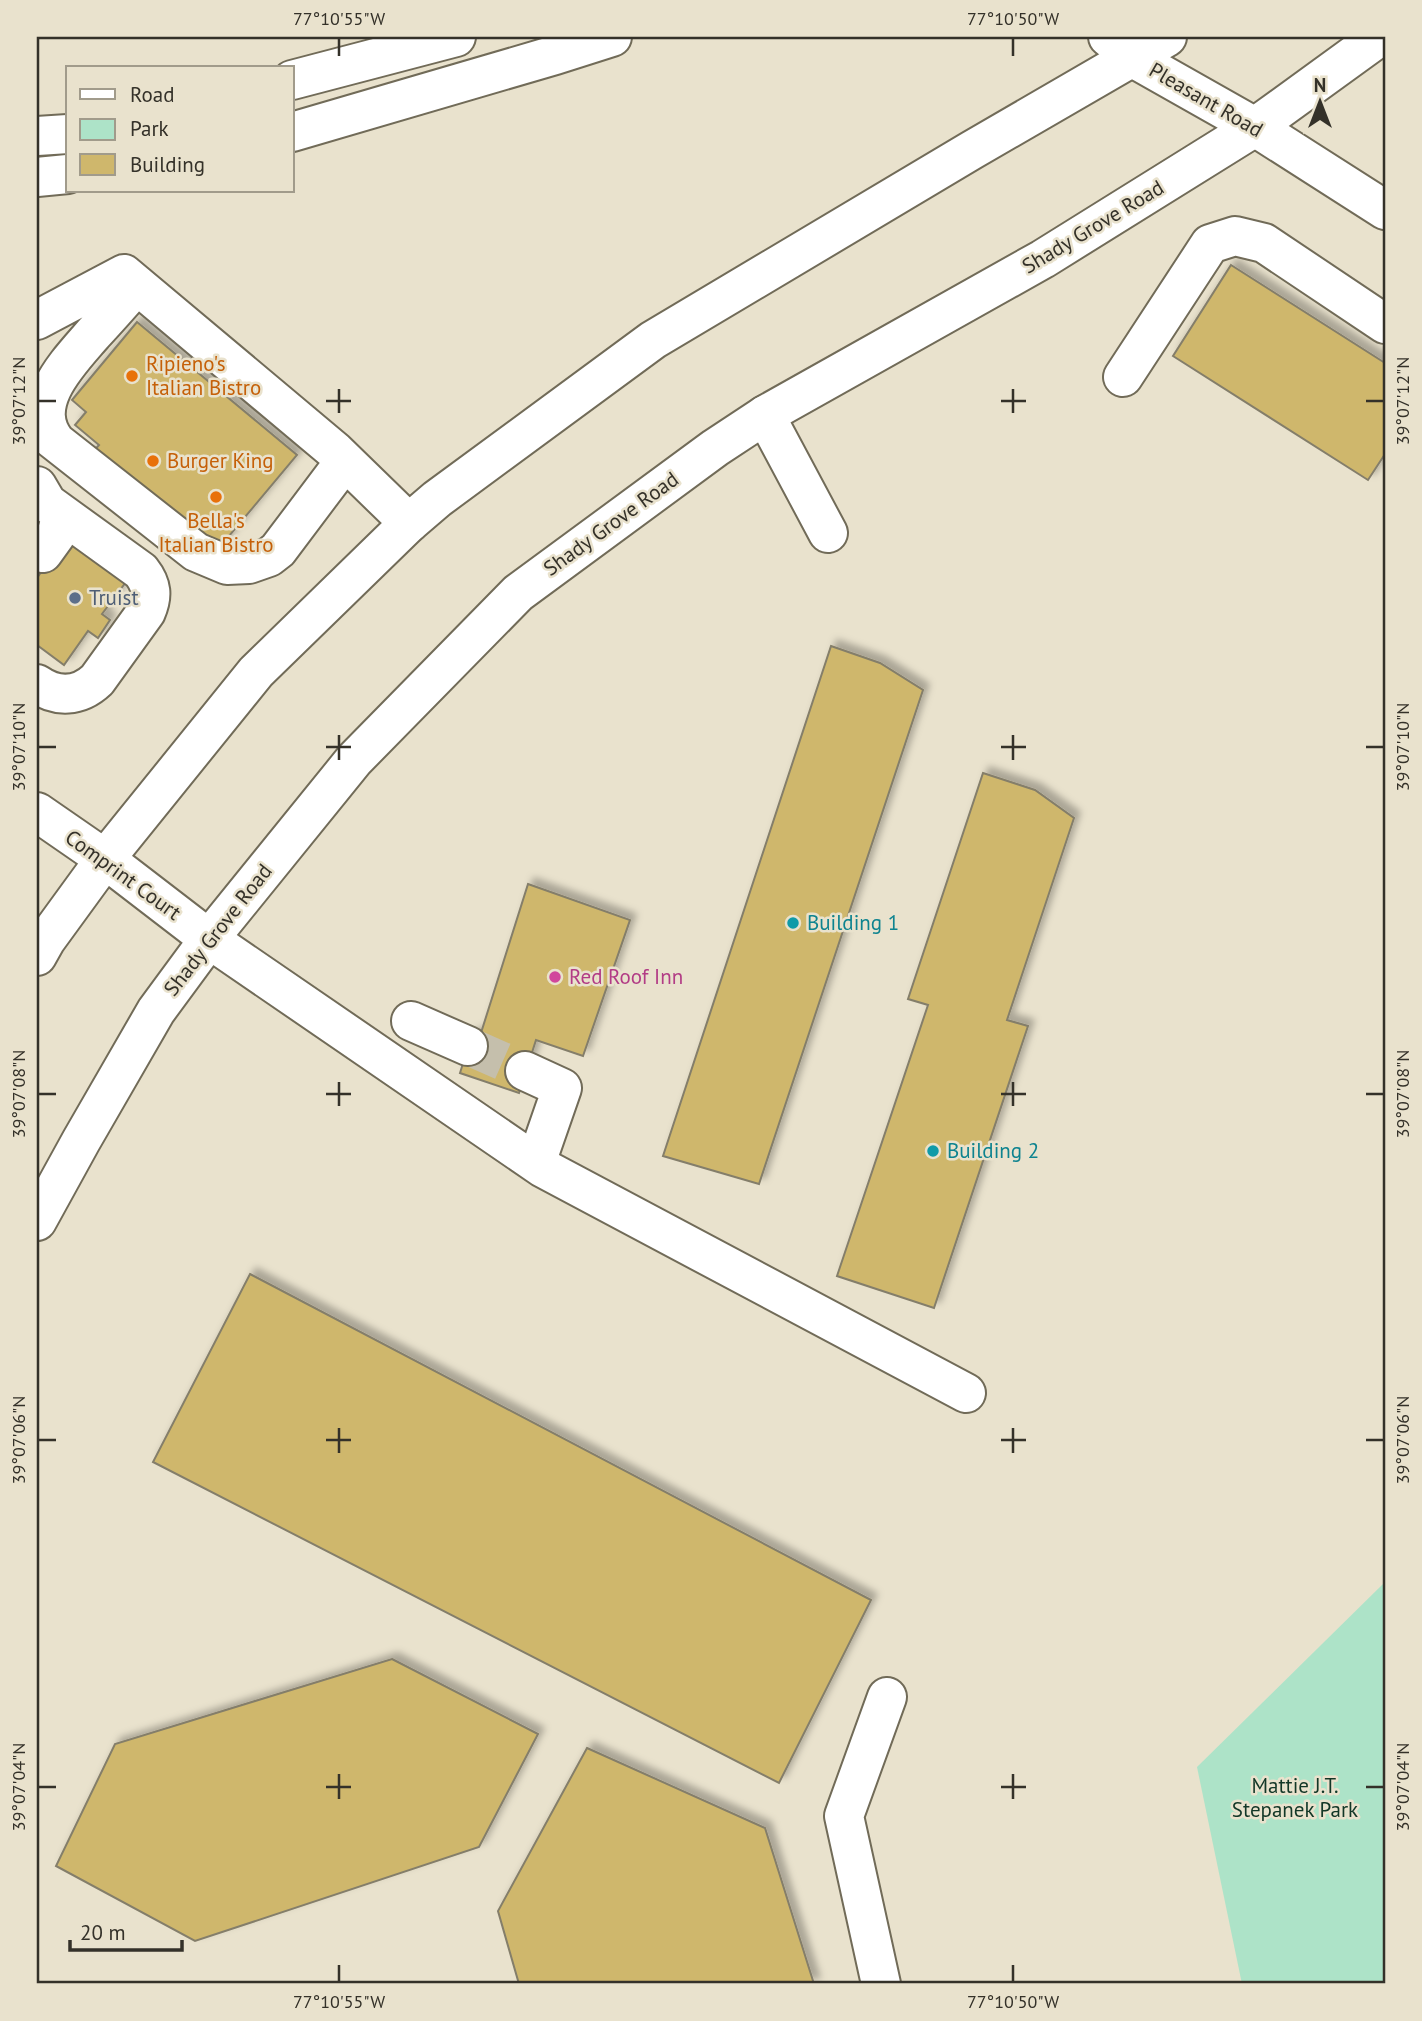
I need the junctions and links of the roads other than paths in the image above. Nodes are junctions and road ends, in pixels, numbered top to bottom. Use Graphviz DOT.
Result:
graph roads {
  1 [pos="456,37"];
  2 [pos="611,37"];
  3 [pos="1167,37"];
  4 [pos="1378,37"];
  5 [pos="1120,47"];
  6 [pos="294,79"];
  7 [pos="1255,127"];
  8 [pos="294,131"];
  9 [pos="66,134"];
  10 [pos="37,136"];
  11 [pos="66,174"];
  12 [pos="37,177"];
  13 [pos="1385,211"];
  14 [pos="137,285"];
  15 [pos="37,320"];
  16 [pos="1385,324"];
  17 [pos="1123,377"];
  18 [pos="765,415"];
  19 [pos="46,435"];
  20 [pos="345,461"];
  21 [pos="45,516"];
  22 [pos="409,523"];
  23 [pos="828,533"];
  24 [pos="37,684"];
  25 [pos="37,812"];
  26 [pos="105,859"];
  27 [pos="209,939"];
  28 [pos="37,956"];
  29 [pos="411,1021"];
  30 [pos="468,1046"];
  31 [pos="526,1071"];
  32 [pos="536,1163"];
  33 [pos="37,1221"];
  34 [pos="966,1393"];
  35 [pos="887,1697"];
  36 [pos="881,1984"];
  1 -- 6 [label="main road"];
  2 -- 8 [label="main road"];
  3 -- 5 [label="main road"];
  4 -- 7 [label="main road, Shady Grove Road"];
  5 -- 7 [label="main road, Pleasant Road"];
  5 -- 22 [label="main road"];
  7 -- 13 [label="main road, Pleasant Road"];
  7 -- 18 [label="main road, Shady Grove Road"];
  9 -- 10 [label="main road"];
  11 -- 12 [label="main road"];
  14 -- 15 [label="main road"];
  14 -- 19 [label="main road"];
  14 -- 20 [label="main road"];
  16 -- 17 [label="main road"];
  18 -- 23 [label="main road"];
  18 -- 27 [label="main road, Shady Grove Road"];
  19 -- 20 [label="main road"];
  20 -- 22 [label="main road"];
  21 -- 24 [label="main road"];
  22 -- 26 [label="main road"];
  25 -- 26 [label="main road, Comprint Court"];
  26 -- 27 [label="main road, Comprint Court"];
  26 -- 28 [label="main road"];
  27 -- 32 [label="main road, Comprint Court"];
  27 -- 33 [label="main road, Shady Grove Road"];
  29 -- 30 [label="main road"];
  31 -- 32 [label="main road"];
  32 -- 34 [label="main road, Comprint Court"];
  35 -- 36 [label="main road"];
}
